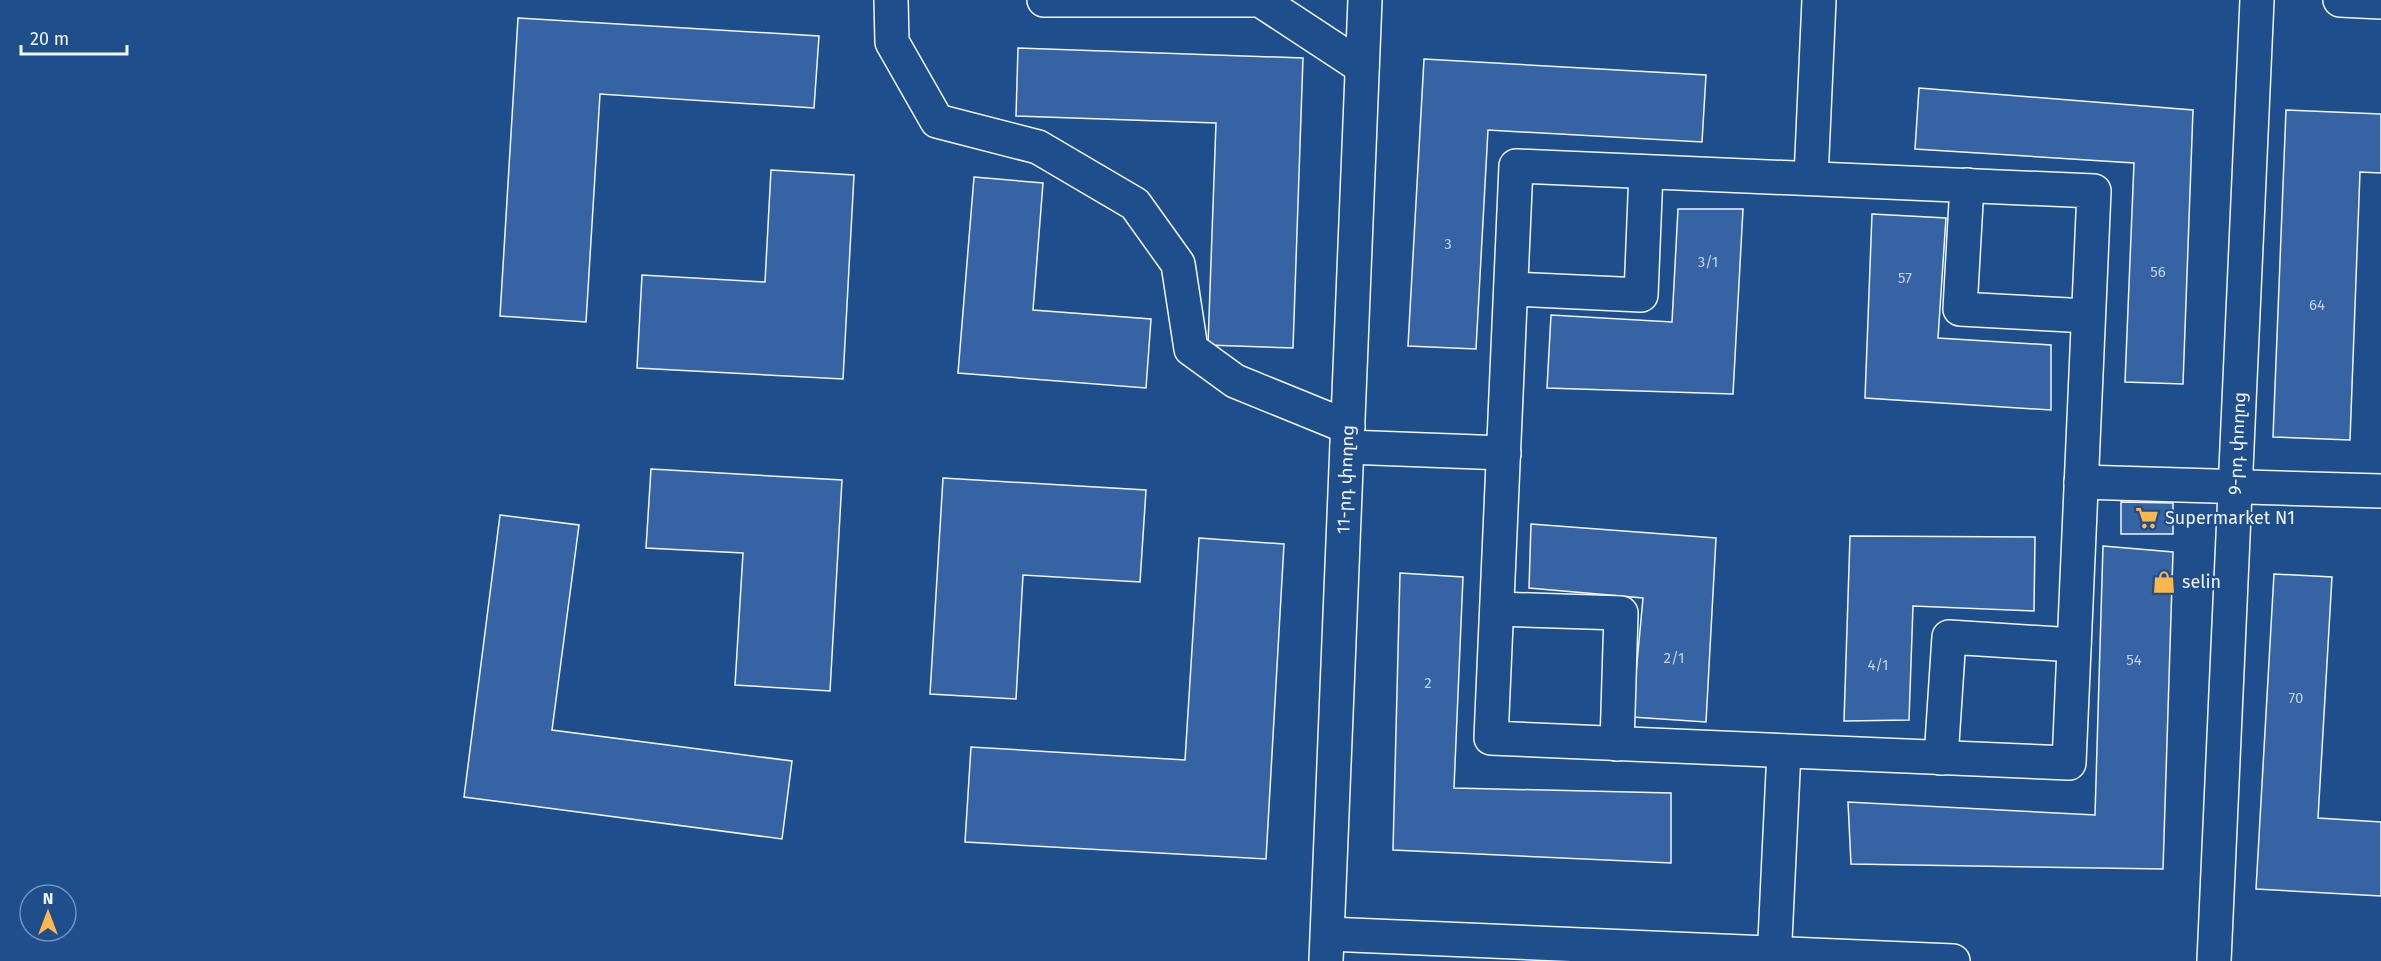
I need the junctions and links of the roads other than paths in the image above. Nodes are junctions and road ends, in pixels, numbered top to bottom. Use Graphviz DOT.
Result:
graph roads {
  1 [pos="891,0"];
  2 [pos="1044,0"];
  3 [pos="1365,0"];
  4 [pos="1819,0"];
  5 [pos="2257,0"];
  6 [pos="2340,0"];
  7 [pos="2381,2"];
  8 [pos="1362,67"];
  9 [pos="1646,172"];
  10 [pos="1811,178"];
  11 [pos="1967,185"];
  12 [pos="1510,289"];
  13 [pos="2088,316"];
  14 [pos="1348,437"];
  15 [pos="1504,453"];
  16 [pos="2081,482"];
  17 [pos="2235,488"];
  18 [pos="2381,491"];
  19 [pos="1497,609"];
  20 [pos="2074,645"];
  21 [pos="1617,744"];
  22 [pos="1784,751"];
  23 [pos="1941,758"];
  24 [pos="1327,947"];
  25 [pos="1774,957"];
  26 [pos="1953,961"];
  27 [pos="2214,961"];
  1 -- 14 [label="street"];
  2 -- 8 [label="street"];
  3 -- 8 [label="street, 11-րդ փողոց"];
  4 -- 10 [label="street"];
  5 -- 17 [label="street, 9-րդ փողոց"];
  6 -- 7 [label="street"];
  8 -- 14 [label="street, 11-րդ փողոց"];
  9 -- 10 [label="street"];
  9 -- 12 [label="street"];
  9 -- 12 [label="street"];
  10 -- 11 [label="street"];
  11 -- 13 [label="street"];
  11 -- 13 [label="street"];
  12 -- 15 [label="street"];
  13 -- 16 [label="street"];
  14 -- 15 [label="street"];
  14 -- 24 [label="street, 11-րդ փողոց"];
  15 -- 19 [label="street"];
  16 -- 17 [label="street"];
  16 -- 20 [label="street"];
  17 -- 18 [label="street"];
  17 -- 27 [label="street, 9-րդ փողոց"];
  19 -- 21 [label="street"];
  19 -- 21 [label="street"];
  20 -- 23 [label="street"];
  20 -- 23 [label="street"];
  21 -- 22 [label="street"];
  22 -- 23 [label="street"];
  22 -- 25 [label="street"];
  24 -- 25 [label="street"];
  25 -- 26 [label="street"];
}
